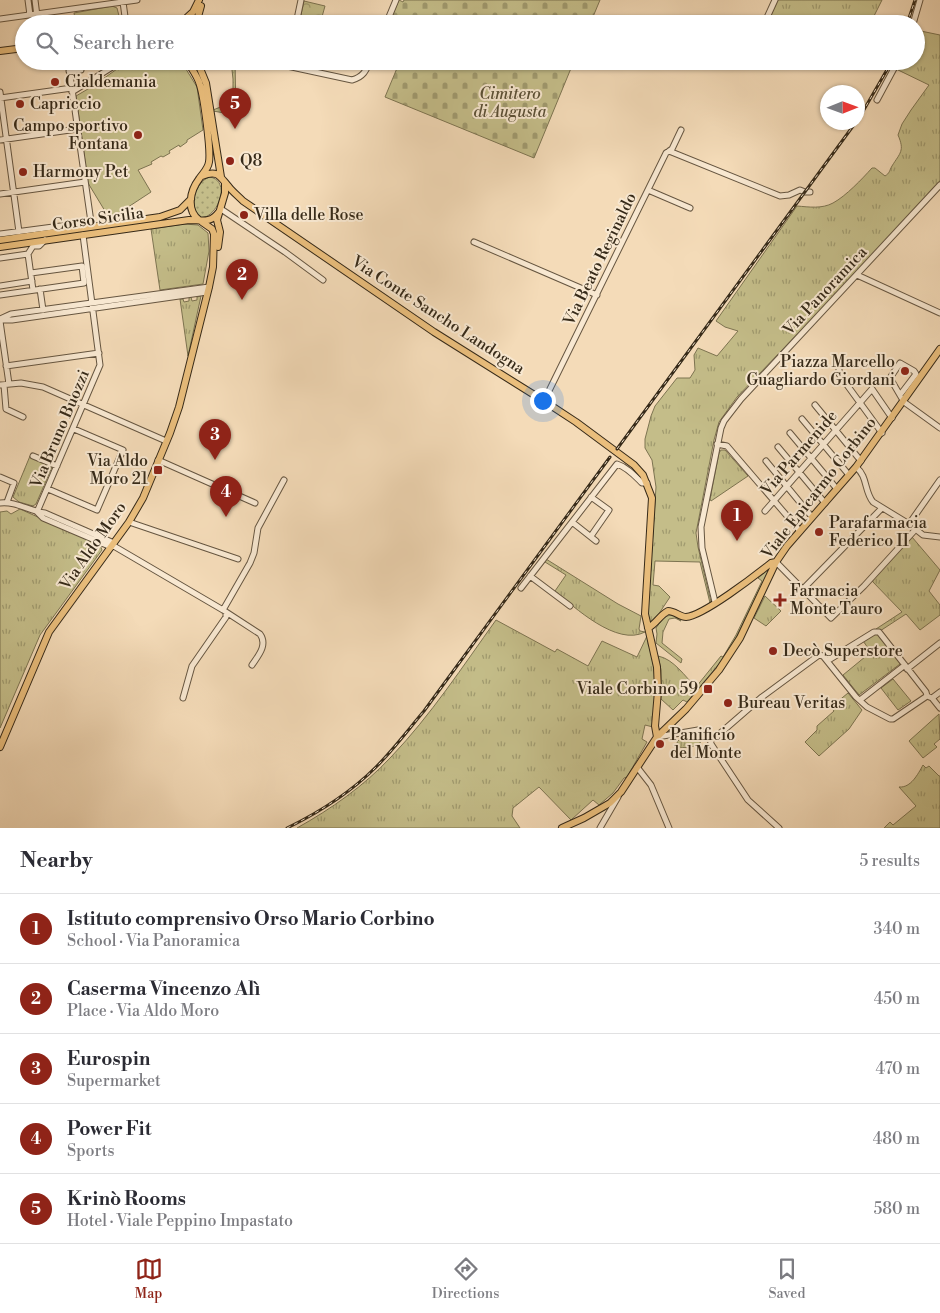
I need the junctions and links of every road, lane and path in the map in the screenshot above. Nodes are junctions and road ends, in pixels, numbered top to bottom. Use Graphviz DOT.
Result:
graph roads {
  1 [pos="28,0"];
  2 [pos="35,0"];
  3 [pos="136,0"];
  4 [pos="201,0"];
  5 [pos="301,0"];
  6 [pos="396,0"];
  7 [pos="775,0"];
  8 [pos="920,0"];
  9 [pos="123,2"];
  10 [pos="37,14"];
  11 [pos="30,15"];
  12 [pos="125,15"];
  13 [pos="190,15"];
  14 [pos="198,15"];
  15 [pos="298,15"];
  16 [pos="390,15"];
  17 [pos="768,15"];
  18 [pos="916,15"];
  19 [pos="15,17"];
  20 [pos="0,19"];
  21 [pos="15,50"];
  22 [pos="0,52"];
  23 [pos="81,70"];
  24 [pos="106,70"];
  25 [pos="193,70"];
  26 [pos="201,70"];
  27 [pos="313,70"];
  28 [pos="366,70"];
  29 [pos="893,70"];
  30 [pos="69,71"];
  31 [pos="72,90"];
  32 [pos="0,96"];
  33 [pos="877,100"];
  34 [pos="77,129"];
  35 [pos="681,130"];
  36 [pos="6,139"];
  37 [pos="0,140"];
  38 [pos="668,151"];
  39 [pos="202,176"];
  40 [pos="223,179"];
  41 [pos="85,182"];
  42 [pos="940,185"];
  43 [pos="648,190"];
  44 [pos="14,192"];
  45 [pos="810,192"];
  46 [pos="0,194"];
  47 [pos="191,199"];
  48 [pos="223,201"];
  49 [pos="243,201"];
  50 [pos="690,208"];
  51 [pos="220,210"];
  52 [pos="201,221"];
  53 [pos="70,224"];
  54 [pos="33,230"];
  55 [pos="62,231"];
  56 [pos="19,232"];
  57 [pos="83,235"];
  58 [pos="43,237"];
  59 [pos="1,238"];
  60 [pos="474,242"];
  61 [pos="20,244"];
  62 [pos="0,247"];
  63 [pos="27,254"];
  64 [pos="0,258"];
  65 [pos="213,267"];
  66 [pos="31,273"];
  67 [pos="858,275"];
  68 [pos="323,280"];
  69 [pos="32,281"];
  70 [pos="0,286"];
  71 [pos="208,289"];
  72 [pos="36,290"];
  73 [pos="0,295"];
  74 [pos="597,295"];
  75 [pos="93,306"];
  76 [pos="42,310"];
  77 [pos="940,313"];
  78 [pos="0,320"];
  79 [pos="940,349"];
  80 [pos="99,353"];
  81 [pos="6,366"];
  82 [pos="839,368"];
  83 [pos="4,385"];
  84 [pos="902,398"];
  85 [pos="544,401"];
  86 [pos="859,403"];
  87 [pos="84,405"];
  88 [pos="815,405"];
  89 [pos="22,417"];
  90 [pos="892,418"];
  91 [pos="802,419"];
  92 [pos="940,428"];
  93 [pos="74,429"];
  94 [pos="836,430"];
  95 [pos="790,433"];
  96 [pos="882,433"];
  97 [pos="166,442"];
  98 [pos="717,444"];
  99 [pos="824,444"];
  100 [pos="778,447"];
  101 [pos="33,456"];
  102 [pos="811,458"];
  103 [pos="158,460"];
  104 [pos="766,461"];
  105 [pos="861,461"];
  106 [pos="57,466"];
  107 [pos="856,467"];
  108 [pos="799,472"];
  109 [pos="849,475"];
  110 [pos="0,477"];
  111 [pos="284,480"];
  112 [pos="940,480"];
  113 [pos="648,483"];
  114 [pos="787,486"];
  115 [pos="48,489"];
  116 [pos="837,489"];
  117 [pos="591,497"];
  118 [pos="774,500"];
  119 [pos="7,502"];
  120 [pos="255,502"];
  121 [pos="0,503"];
  122 [pos="825,503"];
  123 [pos="882,508"];
  124 [pos="765,511"];
  125 [pos="37,512"];
  126 [pos="812,517"];
  127 [pos="130,522"];
  128 [pos="572,522"];
  129 [pos="908,524"];
  130 [pos="916,530"];
  131 [pos="800,531"];
  132 [pos="591,536"];
  133 [pos="939,539"];
  134 [pos="596,540"];
  135 [pos="112,545"];
  136 [pos="238,559"];
  137 [pos="776,562"];
  138 [pos="530,576"];
  139 [pos="521,588"];
  140 [pos="803,589"];
  141 [pos="712,590"];
  142 [pos="726,596"];
  143 [pos="715,602"];
  144 [pos="570,606"];
  145 [pos="225,611"];
  146 [pos="648,628"];
  147 [pos="940,643"];
  148 [pos="827,661"];
  149 [pos="252,665"];
  150 [pos="906,667"];
  151 [pos="940,692"];
  152 [pos="929,697"];
  153 [pos="183,698"];
  154 [pos="860,700"];
  155 [pos="940,708"];
  156 [pos="667,732"];
  157 [pos="710,736"];
  158 [pos="657,737"];
  159 [pos="0,747"];
  160 [pos="637,767"];
  161 [pos="621,792"];
  162 [pos="602,809"];
  163 [pos="609,813"];
  164 [pos="562,828"];
  165 [pos="600,828"];
  166 [pos="669,828"];
  167 [pos="778,828"];
  1 -- 11 [label="street"];
  2 -- 10 [label="street"];
  3 -- 9 [label="street"];
  4 -- 13 [label="main road"];
  4 -- 14 [label="main road"];
  5 -- 15 [label="street"];
  6 -- 16 [label="street"];
  7 -- 17 [label="street"];
  8 -- 18 [label="street"];
  9 -- 10 [label="street"];
  9 -- 12 [label="street"];
  10 -- 11 [label="street"];
  19 -- 20 [label="street"];
  21 -- 22 [label="main road"];
  23 -- 30 [label="street"];
  24 -- 31 [label="street"];
  25 -- 39 [label="main road"];
  26 -- 40 [label="main road"];
  27 -- 28 [label="street"];
  29 -- 33 [label="street"];
  30 -- 31 [label="street"];
  31 -- 32 [label="street"];
  31 -- 34 [label="street"];
  32 -- 36 [label="street"];
  34 -- 36 [label="street"];
  34 -- 41 [label="street"];
  35 -- 38 [label="street, Via Beato Reginaldo"];
  36 -- 37 [label="street"];
  36 -- 44 [label="street"];
  38 -- 43 [label="street, Via Beato Reginaldo"];
  38 -- 45 [label="street"];
  39 -- 40 [label="main road"];
  39 -- 47 [label="main road"];
  40 -- 48 [label="main road"];
  40 -- 49 [label="main road, Via Conte Sancho Landogna"];
  41 -- 44 [label="street"];
  41 -- 53 [label="street"];
  42 -- 67 [label="street, Via Panoramica"];
  43 -- 50 [label="street"];
  43 -- 74 [label="street, Via Beato Reginaldo"];
  44 -- 46 [label="street"];
  44 -- 56 [label="street"];
  47 -- 52 [label="main road"];
  47 -- 55 [label="main road, Corso Sicilia"];
  48 -- 49 [label="main road"];
  48 -- 51 [label="main road"];
  49 -- 85 [label="main road, Via Conte Sancho Landogna"];
  51 -- 52 [label="main road"];
  51 -- 65 [label="main road"];
  51 -- 68 [label="street"];
  52 -- 57 [label="main road, Corso Sicilia"];
  52 -- 65 [label="main road"];
  53 -- 54 [label="street"];
  53 -- 55 [label="street"];
  54 -- 56 [label="street"];
  54 -- 58 [label="street"];
  55 -- 58 [label="main road, Corso Sicilia"];
  56 -- 59 [label="street"];
  57 -- 58 [label="main road, Corso Sicilia"];
  57 -- 75 [label="street, Via Bruno Buozzi"];
  58 -- 59 [label="main road, Corso Sicilia"];
  58 -- 61 [label="main road, Corso Sicilia"];
  58 -- 63 [label="street"];
  60 -- 74 [label="street"];
  61 -- 62 [label="main road, Corso Sicilia"];
  61 -- 63 [label="street"];
  63 -- 64 [label="street"];
  63 -- 66 [label="street"];
  65 -- 71 [label="main road, Via Aldo Moro"];
  66 -- 69 [label="street"];
  66 -- 72 [label="street"];
  67 -- 77 [label="street"];
  67 -- 98 [label="street, Via Panoramica"];
  69 -- 70 [label="street"];
  69 -- 72 [label="street"];
  71 -- 75 [label="street"];
  71 -- 97 [label="main road, Via Aldo Moro"];
  72 -- 73 [label="street"];
  72 -- 76 [label="street"];
  74 -- 85 [label="street, Via Beato Reginaldo"];
  75 -- 76 [label="street"];
  75 -- 78 [label="street"];
  75 -- 80 [label="street, Via Bruno Buozzi"];
  76 -- 78 [label="street"];
  78 -- 81 [label="street"];
  79 -- 84 [label="main road, Viale Epicarmo Corbino"];
  80 -- 81 [label="street"];
  80 -- 87 [label="street, Via Bruno Buozzi"];
  81 -- 83 [label="street"];
  82 -- 86 [label="street"];
  83 -- 87 [label="street"];
  83 -- 89 [label="street"];
  84 -- 84 [label="street"];
  84 -- 90 [label="main road, Viale Epicarmo Corbino"];
  84 -- 92 [label="street"];
  85 -- 113 [label="main road, Via Conte Sancho Landogna"];
  86 -- 90 [label="street, Via Parmenide"];
  86 -- 94 [label="street, Via Parmenide"];
  86 -- 96 [label="street"];
  87 -- 93 [label="street, Via Bruno Buozzi"];
  87 -- 97 [label="street"];
  88 -- 94 [label="street"];
  90 -- 96 [label="main road, Viale Epicarmo Corbino"];
  91 -- 99 [label="street"];
  93 -- 106 [label="street, Via Bruno Buozzi"];
  93 -- 115 [label="street"];
  94 -- 99 [label="street, Via Parmenide"];
  94 -- 105 [label="street"];
  95 -- 102 [label="street"];
  96 -- 105 [label="main road, Viale Epicarmo Corbino"];
  97 -- 103 [label="main road, Via Aldo Moro"];
  98 -- 118 [label="street"];
  98 -- 141 [label="street, Via Panoramica"];
  99 -- 102 [label="street, Via Parmenide"];
  99 -- 109 [label="street"];
  100 -- 108 [label="street"];
  101 -- 106 [label="street"];
  102 -- 108 [label="street, Via Parmenide"];
  102 -- 116 [label="street"];
  103 -- 120 [label="street"];
  103 -- 127 [label="main road, Via Aldo Moro"];
  104 -- 114 [label="street"];
  105 -- 107 [label="main road, Viale Epicarmo Corbino"];
  106 -- 115 [label="street, Via Bruno Buozzi"];
  107 -- 109 [label="main road, Viale Epicarmo Corbino"];
  107 -- 123 [label="street"];
  108 -- 114 [label="street, Via Parmenide"];
  108 -- 122 [label="street"];
  109 -- 116 [label="main road, Viale Epicarmo Corbino"];
  110 -- 119 [label="street"];
  111 -- 145 [label="street"];
  112 -- 129 [label="street"];
  113 -- 117 [label="street"];
  113 -- 146 [label="main road, Via Conte Sancho Landogna"];
  114 -- 118 [label="street, Via Parmenide"];
  114 -- 126 [label="street"];
  115 -- 125 [label="street, Via Bruno Buozzi"];
  116 -- 122 [label="main road, Viale Epicarmo Corbino"];
  117 -- 128 [label="street"];
  117 -- 132 [label="street"];
  118 -- 124 [label="street, Via Parmenide"];
  118 -- 131 [label="street"];
  119 -- 121 [label="street"];
  119 -- 125 [label="street"];
  122 -- 126 [label="main road, Viale Epicarmo Corbino"];
  123 -- 129 [label="street"];
  123 -- 140 [label="street"];
  125 -- 135 [label="street"];
  126 -- 131 [label="main road, Viale Epicarmo Corbino"];
  127 -- 135 [label="main road, Via Aldo Moro"];
  127 -- 136 [label="street"];
  128 -- 132 [label="street"];
  128 -- 138 [label="street"];
  129 -- 130 [label="street"];
  130 -- 133 [label="street"];
  130 -- 140 [label="street"];
  131 -- 137 [label="main road, Viale Epicarmo Corbino"];
  132 -- 134 [label="street"];
  135 -- 145 [label="street"];
  135 -- 159 [label="main road, Via Aldo Moro"];
  137 -- 140 [label="street"];
  137 -- 142 [label="main road"];
  137 -- 156 [label="main road, Viale Epicarmo Corbino"];
  138 -- 139 [label="street"];
  138 -- 144 [label="street"];
  141 -- 142 [label="street"];
  141 -- 143 [label="street, Via Panoramica"];
  142 -- 143 [label="main road"];
  143 -- 146 [label="main road"];
  145 -- 149 [label="street"];
  145 -- 153 [label="street"];
  146 -- 158 [label="main road, Via Conte Sancho Landogna"];
  147 -- 150 [label="street"];
  148 -- 150 [label="street"];
  148 -- 154 [label="street"];
  148 -- 157 [label="street"];
  150 -- 152 [label="street"];
  150 -- 154 [label="street"];
  151 -- 152 [label="street"];
  152 -- 154 [label="street"];
  152 -- 155 [label="street"];
  156 -- 157 [label="street"];
  156 -- 158 [label="main road, Viale Epicarmo Corbino"];
  157 -- 167 [label="street"];
  158 -- 160 [label="main road, Viale Epicarmo Corbino"];
  160 -- 161 [label="main road, Viale Epicarmo Corbino"];
  160 -- 166 [label="street"];
  161 -- 162 [label="main road, Viale Epicarmo Corbino"];
  161 -- 163 [label="street"];
  162 -- 163 [label="street"];
  162 -- 164 [label="main road, Viale Epicarmo Corbino"];
  163 -- 165 [label="street"];
}
